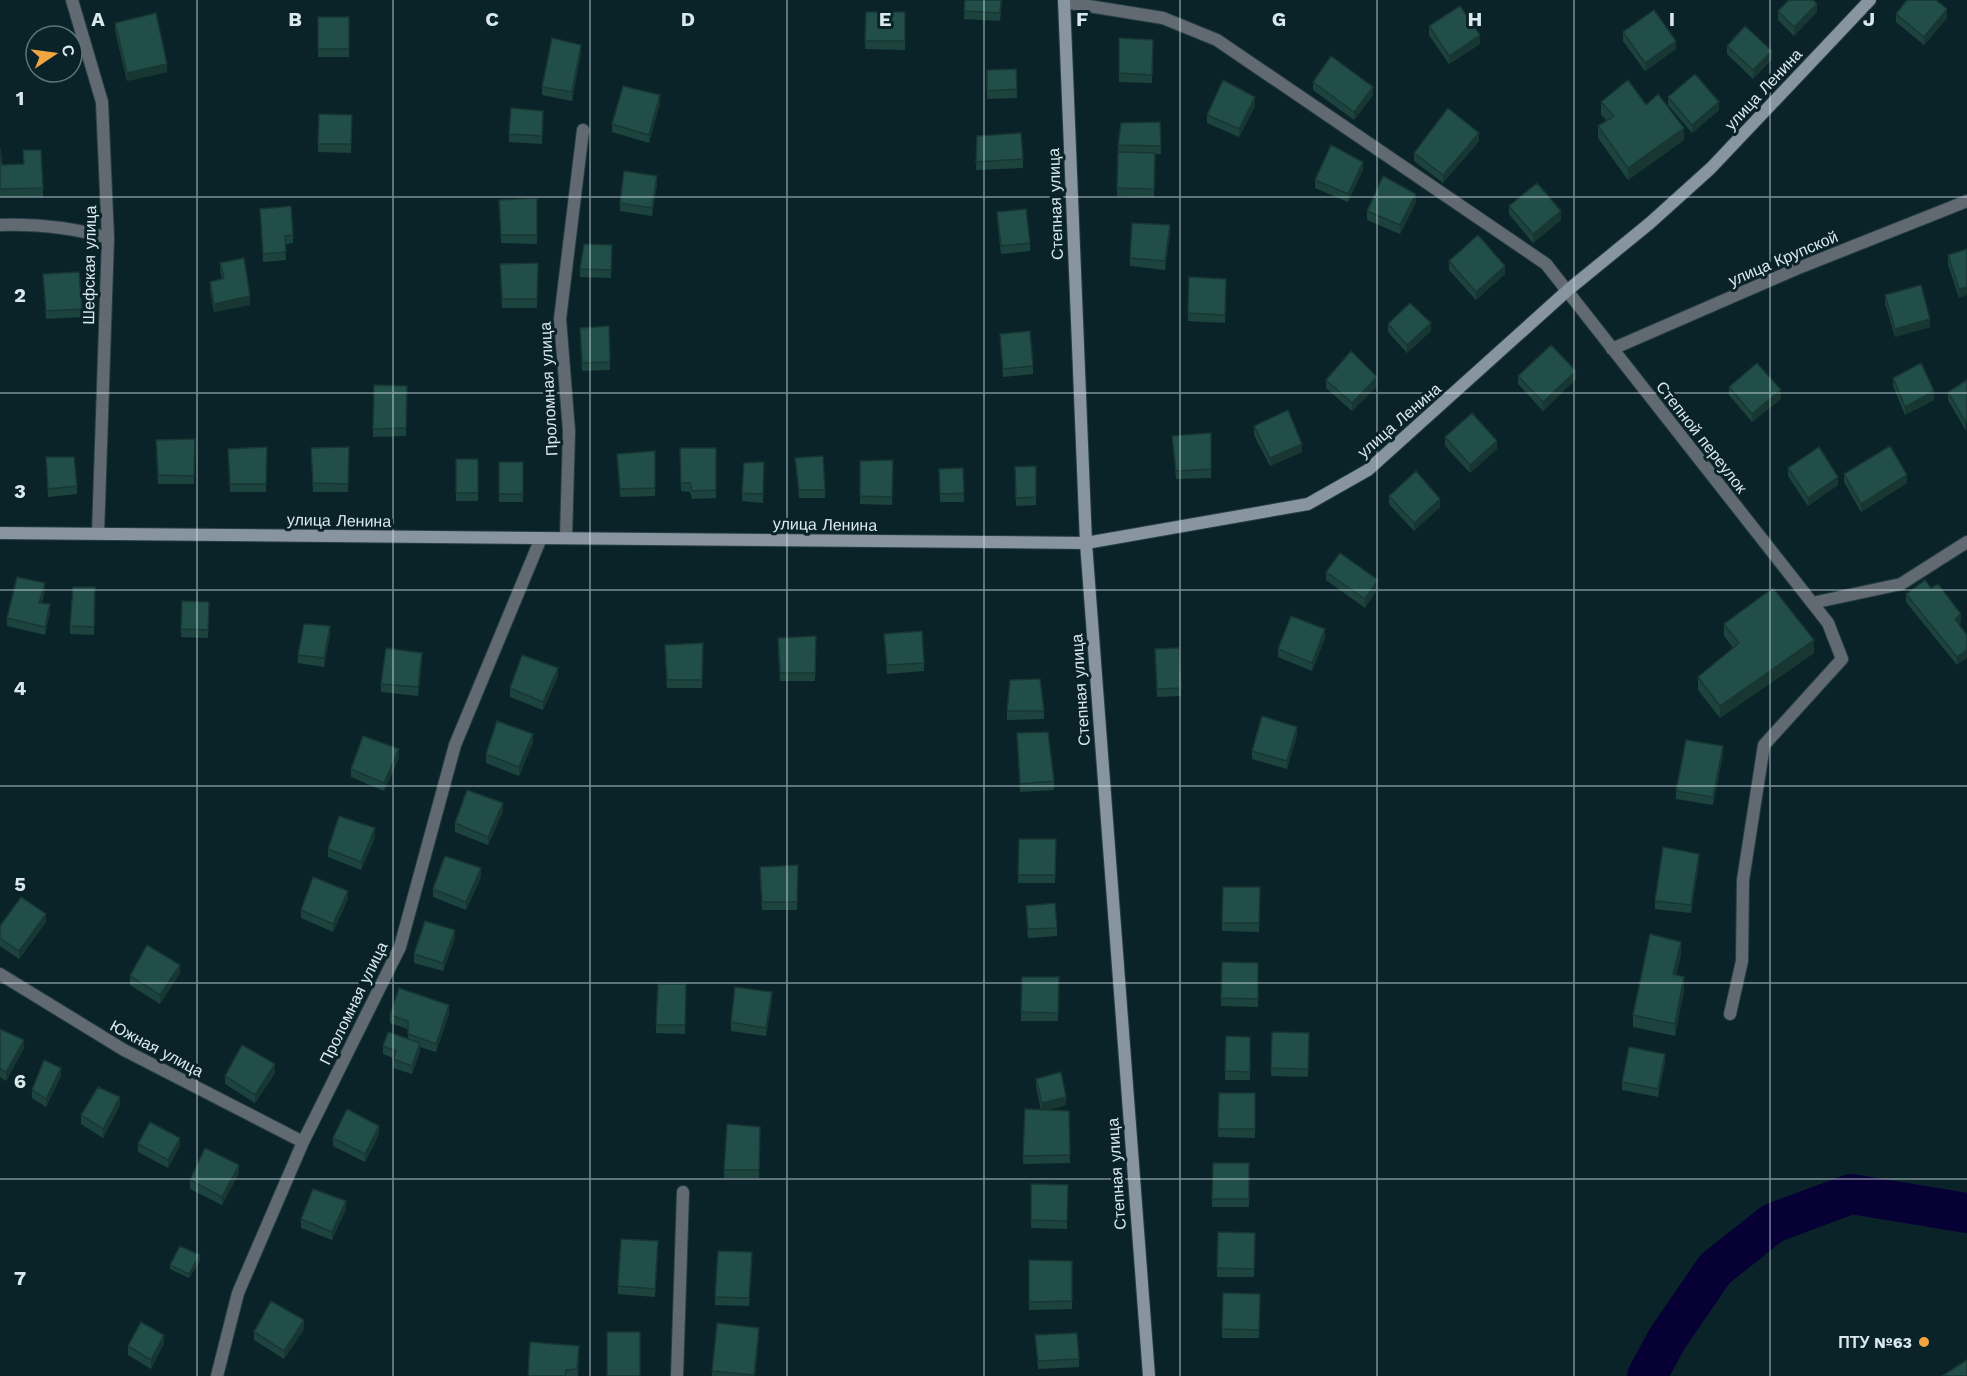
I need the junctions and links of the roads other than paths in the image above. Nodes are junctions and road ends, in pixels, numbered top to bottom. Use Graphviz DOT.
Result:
graph roads {
  1 [pos="72,0"];
  2 [pos="1870,0"];
  3 [pos="1064,1"];
  4 [pos="583,130"];
  5 [pos="1967,201"];
  6 [pos="0,225"];
  7 [pos="108,238"];
  8 [pos="1568,290"];
  9 [pos="1612,349"];
  10 [pos="0,533"];
  11 [pos="98,534"];
  12 [pos="541,538"];
  13 [pos="566,538"];
  14 [pos="1967,542"];
  15 [pos="1086,543"];
  16 [pos="1812,603"];
  17 [pos="0,974"];
  18 [pos="1730,1014"];
  19 [pos="303,1142"];
  20 [pos="683,1192"];
  21 [pos="217,1376"];
  22 [pos="677,1376"];
  23 [pos="1149,1376"];
  1 -- 7 [label="street, Шефская улица"];
  2 -- 8 [label="street, улица Ленина"];
  3 -- 8 [label="street"];
  3 -- 15 [label="street, Степная улица"];
  4 -- 13 [label="street, Проломная улица"];
  5 -- 9 [label="street, улица Крупской"];
  6 -- 7 [label="street"];
  7 -- 11 [label="street, Шефская улица"];
  8 -- 9 [label="street, Степной переулок"];
  8 -- 15 [label="street, улица Ленина"];
  9 -- 16 [label="street, Степной переулок"];
  10 -- 11 [label="street, улица Ленина"];
  11 -- 12 [label="street, улица Ленина"];
  12 -- 13 [label="street, улица Ленина"];
  12 -- 19 [label="street, Проломная улица"];
  13 -- 15 [label="street, улица Ленина"];
  14 -- 16 [label="street"];
  15 -- 23 [label="street, Степная улица"];
  16 -- 18 [label="street, Степной переулок"];
  17 -- 19 [label="street, Южная улица"];
  19 -- 21 [label="street, Проломная улица"];
  20 -- 22 [label="street"];
}
